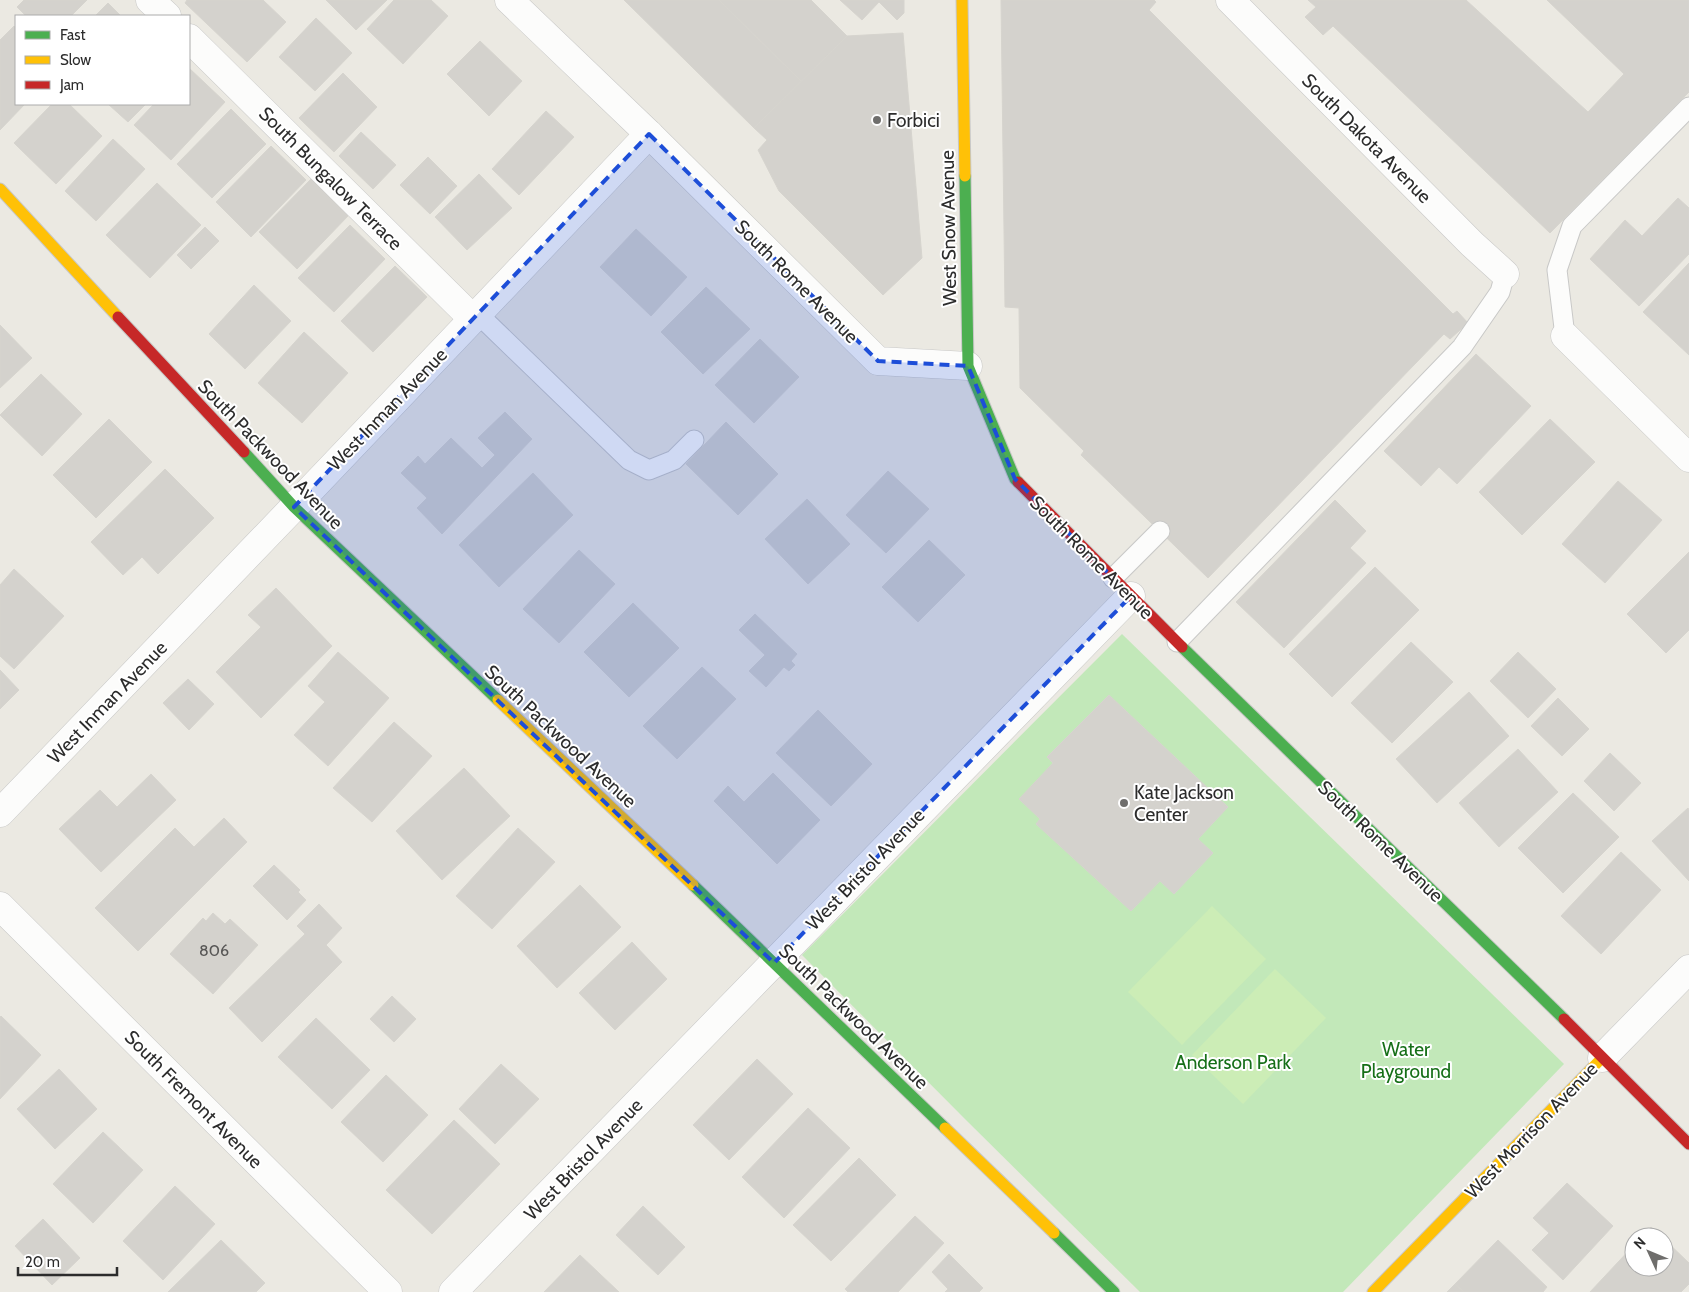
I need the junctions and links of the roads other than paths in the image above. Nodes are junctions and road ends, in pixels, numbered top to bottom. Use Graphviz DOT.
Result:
graph roads {
  1 [pos="150,0"];
  2 [pos="509,0"];
  3 [pos="962,0"];
  4 [pos="1230,0"];
  5 [pos="166,15"];
  6 [pos="190,39"];
  7 [pos="1689,107"];
  8 [pos="649,134"];
  9 [pos="0,189"];
  10 [pos="1505,274"];
  11 [pos="475,316"];
  12 [pos="1565,336"];
  13 [pos="968,366"];
  14 [pos="694,440"];
  15 [pos="1689,458"];
  16 [pos="294,507"];
  17 [pos="1160,532"];
  18 [pos="1122,587"];
  19 [pos="1177,642"];
  20 [pos="0,813"];
  21 [pos="0,906"];
  22 [pos="774,962"];
  23 [pos="1689,969"];
  24 [pos="1602,1058"];
  25 [pos="1689,1144"];
  26 [pos="388,1292"];
  27 [pos="453,1292"];
  28 [pos="1114,1292"];
  29 [pos="1373,1292"];
  1 -- 5 [label="street"];
  2 -- 8 [label="street, South Rome Avenue"];
  3 -- 13 [label="street, West Snow Avenue"];
  4 -- 10 [label="street, South Dakota Avenue"];
  6 -- 11 [label="street, South Bungalow Terrace"];
  7 -- 12 [label="lane"];
  8 -- 11 [label="street, West Inman Avenue"];
  8 -- 13 [label="street, South Rome Avenue"];
  9 -- 16 [label="street, South Packwood Avenue"];
  10 -- 19 [label="lane"];
  11 -- 14 [label="lane"];
  11 -- 16 [label="street, West Inman Avenue"];
  12 -- 15 [label="street"];
  13 -- 18 [label="street, South Rome Avenue"];
  16 -- 20 [label="street, West Inman Avenue"];
  16 -- 22 [label="street, South Packwood Avenue"];
  17 -- 18 [label="lane"];
  18 -- 19 [label="street, South Rome Avenue"];
  18 -- 22 [label="street, West Bristol Avenue"];
  19 -- 24 [label="street, South Rome Avenue"];
  21 -- 26 [label="street, South Fremont Avenue"];
  22 -- 27 [label="street, West Bristol Avenue"];
  22 -- 28 [label="street, South Packwood Avenue"];
  23 -- 24 [label="street, West Morrison Avenue"];
  24 -- 25 [label="street, South Rome Avenue"];
  24 -- 29 [label="street, West Morrison Avenue"];
}
